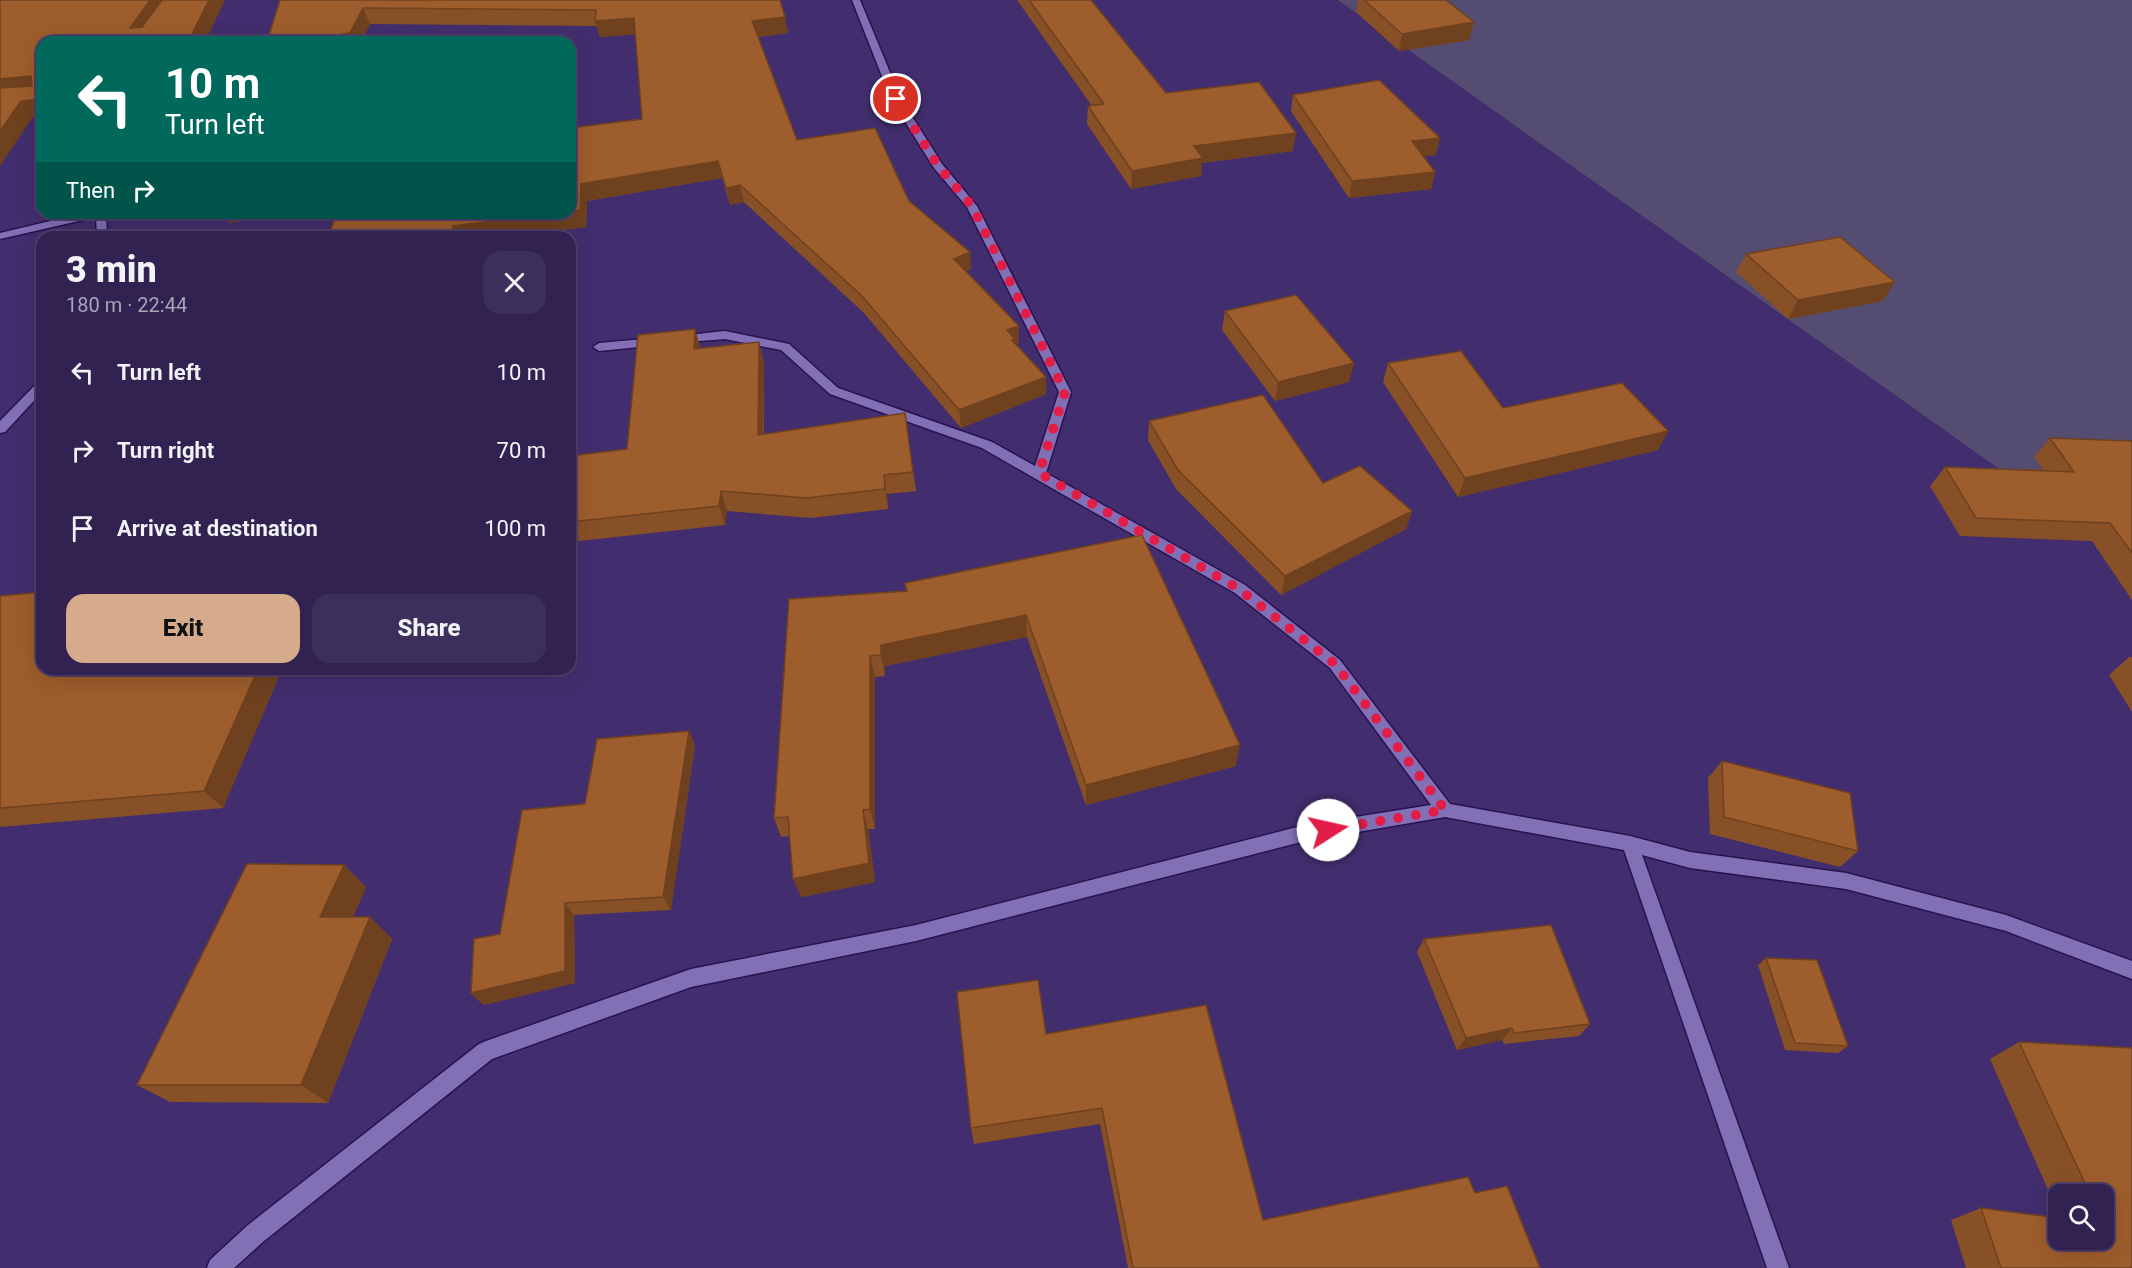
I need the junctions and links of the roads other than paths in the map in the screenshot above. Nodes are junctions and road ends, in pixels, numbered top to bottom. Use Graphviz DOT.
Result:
graph roads {
  1 [pos="856,0"];
  2 [pos="73,219"];
  3 [pos="0,236"];
  4 [pos="599,347"];
  5 [pos="36,391"];
  6 [pos="0,429"];
  7 [pos="1039,473"];
  8 [pos="1445,810"];
  9 [pos="1630,844"];
  10 [pos="2132,970"];
  11 [pos="218,1268"];
  12 [pos="1779,1268"];
  1 -- 7 [label="street"];
  2 -- 3 [label="street"];
  4 -- 7 [label="street"];
  5 -- 6 [label="street"];
  7 -- 8 [label="street"];
  8 -- 9 [label="street"];
  8 -- 11 [label="street"];
  9 -- 10 [label="street"];
  9 -- 12 [label="street"];
}
